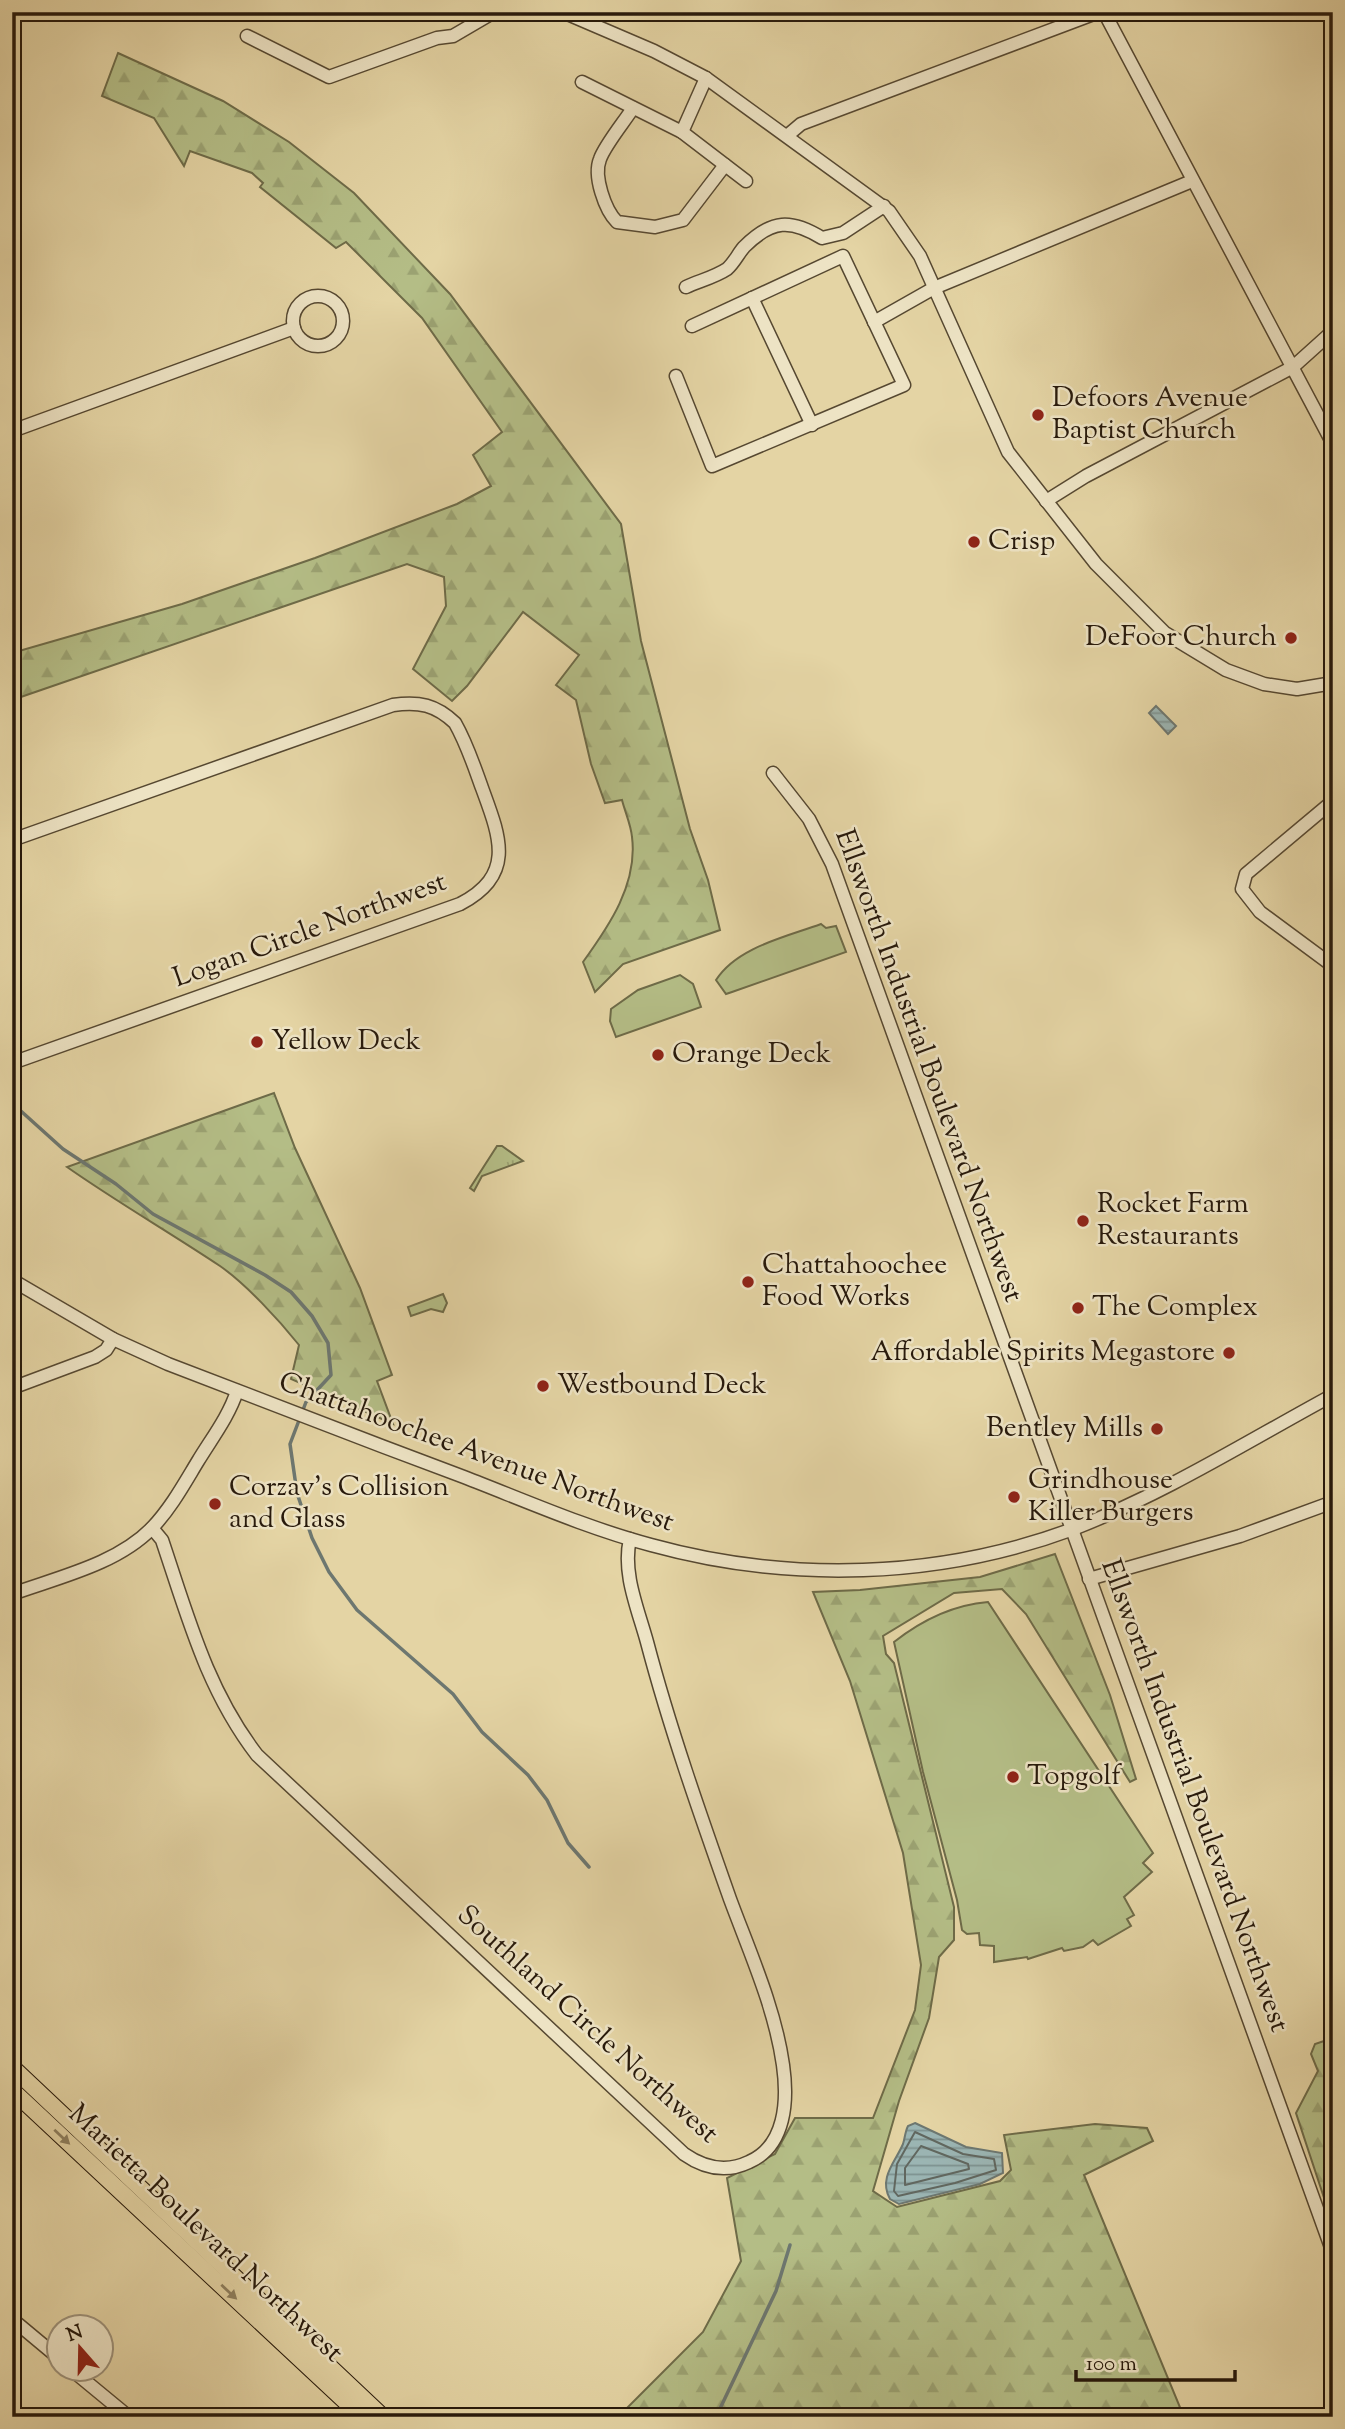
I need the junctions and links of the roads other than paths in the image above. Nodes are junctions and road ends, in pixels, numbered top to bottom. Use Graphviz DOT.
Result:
graph roads {
  1 [pos="479,12"];
  2 [pos="494,12"];
  3 [pos="563,12"];
  4 [pos="1102,12"];
  5 [pos="468,26"];
  6 [pos="247,36"];
  7 [pos="705,78"];
  8 [pos="582,82"];
  9 [pos="633,108"];
  10 [pos="788,135"];
  11 [pos="687,136"];
  12 [pos="725,165"];
  13 [pos="746,181"];
  14 [pos="1192,181"];
  15 [pos="884,206"];
  16 [pos="686,287"];
  17 [pos="934,288"];
  18 [pos="752,298"];
  19 [pos="874,323"];
  20 [pos="692,326"];
  21 [pos="294,328"];
  22 [pos="1333,331"];
  23 [pos="1293,367"];
  24 [pos="676,376"];
  25 [pos="811,425"];
  26 [pos="12,431"];
  27 [pos="1333,444"];
  28 [pos="1046,501"];
  29 [pos="1333,683"];
  30 [pos="773,773"];
  31 [pos="1333,801"];
  32 [pos="12,840"];
  33 [pos="1333,966"];
  34 [pos="12,1063"];
  35 [pos="12,1280"];
  36 [pos="113,1339"];
  37 [pos="12,1388"];
  38 [pos="237,1391"];
  39 [pos="1333,1395"];
  40 [pos="1333,1502"];
  41 [pos="152,1528"];
  42 [pos="1072,1529"];
  43 [pos="630,1539"];
  44 [pos="1089,1579"];
  45 [pos="12,1594"];
  46 [pos="12,2067"];
  47 [pos="12,2090"];
  48 [pos="1333,2253"];
  49 [pos="12,2319"];
  50 [pos="46,2347"];
  51 [pos="89,2384"];
  52 [pos="129,2417"];
  53 [pos="362,2417"];
  54 [pos="383,2417"];
  1 -- 5 [label="street"];
  2 -- 5 [label="street"];
  3 -- 7 [label="street"];
  4 -- 10 [label="street"];
  4 -- 14 [label="street"];
  5 -- 6 [label="street"];
  7 -- 10 [label="street"];
  7 -- 11 [label="street"];
  8 -- 9 [label="street"];
  9 -- 11 [label="street"];
  9 -- 12 [label="street"];
  10 -- 15 [label="street"];
  11 -- 12 [label="street"];
  12 -- 13 [label="street"];
  14 -- 17 [label="street"];
  14 -- 23 [label="street"];
  15 -- 16 [label="street"];
  15 -- 17 [label="street"];
  17 -- 19 [label="street"];
  17 -- 28 [label="street"];
  18 -- 19 [label="street"];
  18 -- 20 [label="street"];
  18 -- 25 [label="street"];
  19 -- 25 [label="street"];
  21 -- 21 [label="street"];
  21 -- 26 [label="street"];
  22 -- 23 [label="street"];
  23 -- 27 [label="street"];
  23 -- 28 [label="street"];
  24 -- 25 [label="street"];
  28 -- 29 [label="street"];
  30 -- 42 [label="street, Ellsworth Industrial Boulevard Northwest"];
  31 -- 33 [label="street"];
  32 -- 34 [label="street, Logan Circle Northwest"];
  35 -- 36 [label="street, Chattahoochee Avenue Northwest"];
  36 -- 37 [label="street"];
  36 -- 38 [label="street, Chattahoochee Avenue Northwest"];
  38 -- 41 [label="street"];
  38 -- 43 [label="street, Chattahoochee Avenue Northwest"];
  39 -- 42 [label="street, Chattahoochee Avenue Northwest"];
  40 -- 44 [label="street"];
  41 -- 43 [label="street, Southland Circle Northwest"];
  41 -- 45 [label="street"];
  42 -- 43 [label="street, Chattahoochee Avenue Northwest"];
  42 -- 44 [label="street, Ellsworth Industrial Boulevard Northwest"];
  44 -- 48 [label="street, Ellsworth Industrial Boulevard Northwest"];
  46 -- 54 [label="main road"];
  47 -- 53 [label="main road, Marietta Boulevard Northwest, one-way"];
  49 -- 50 [label="street"];
  51 -- 52 [label="street"];
}
